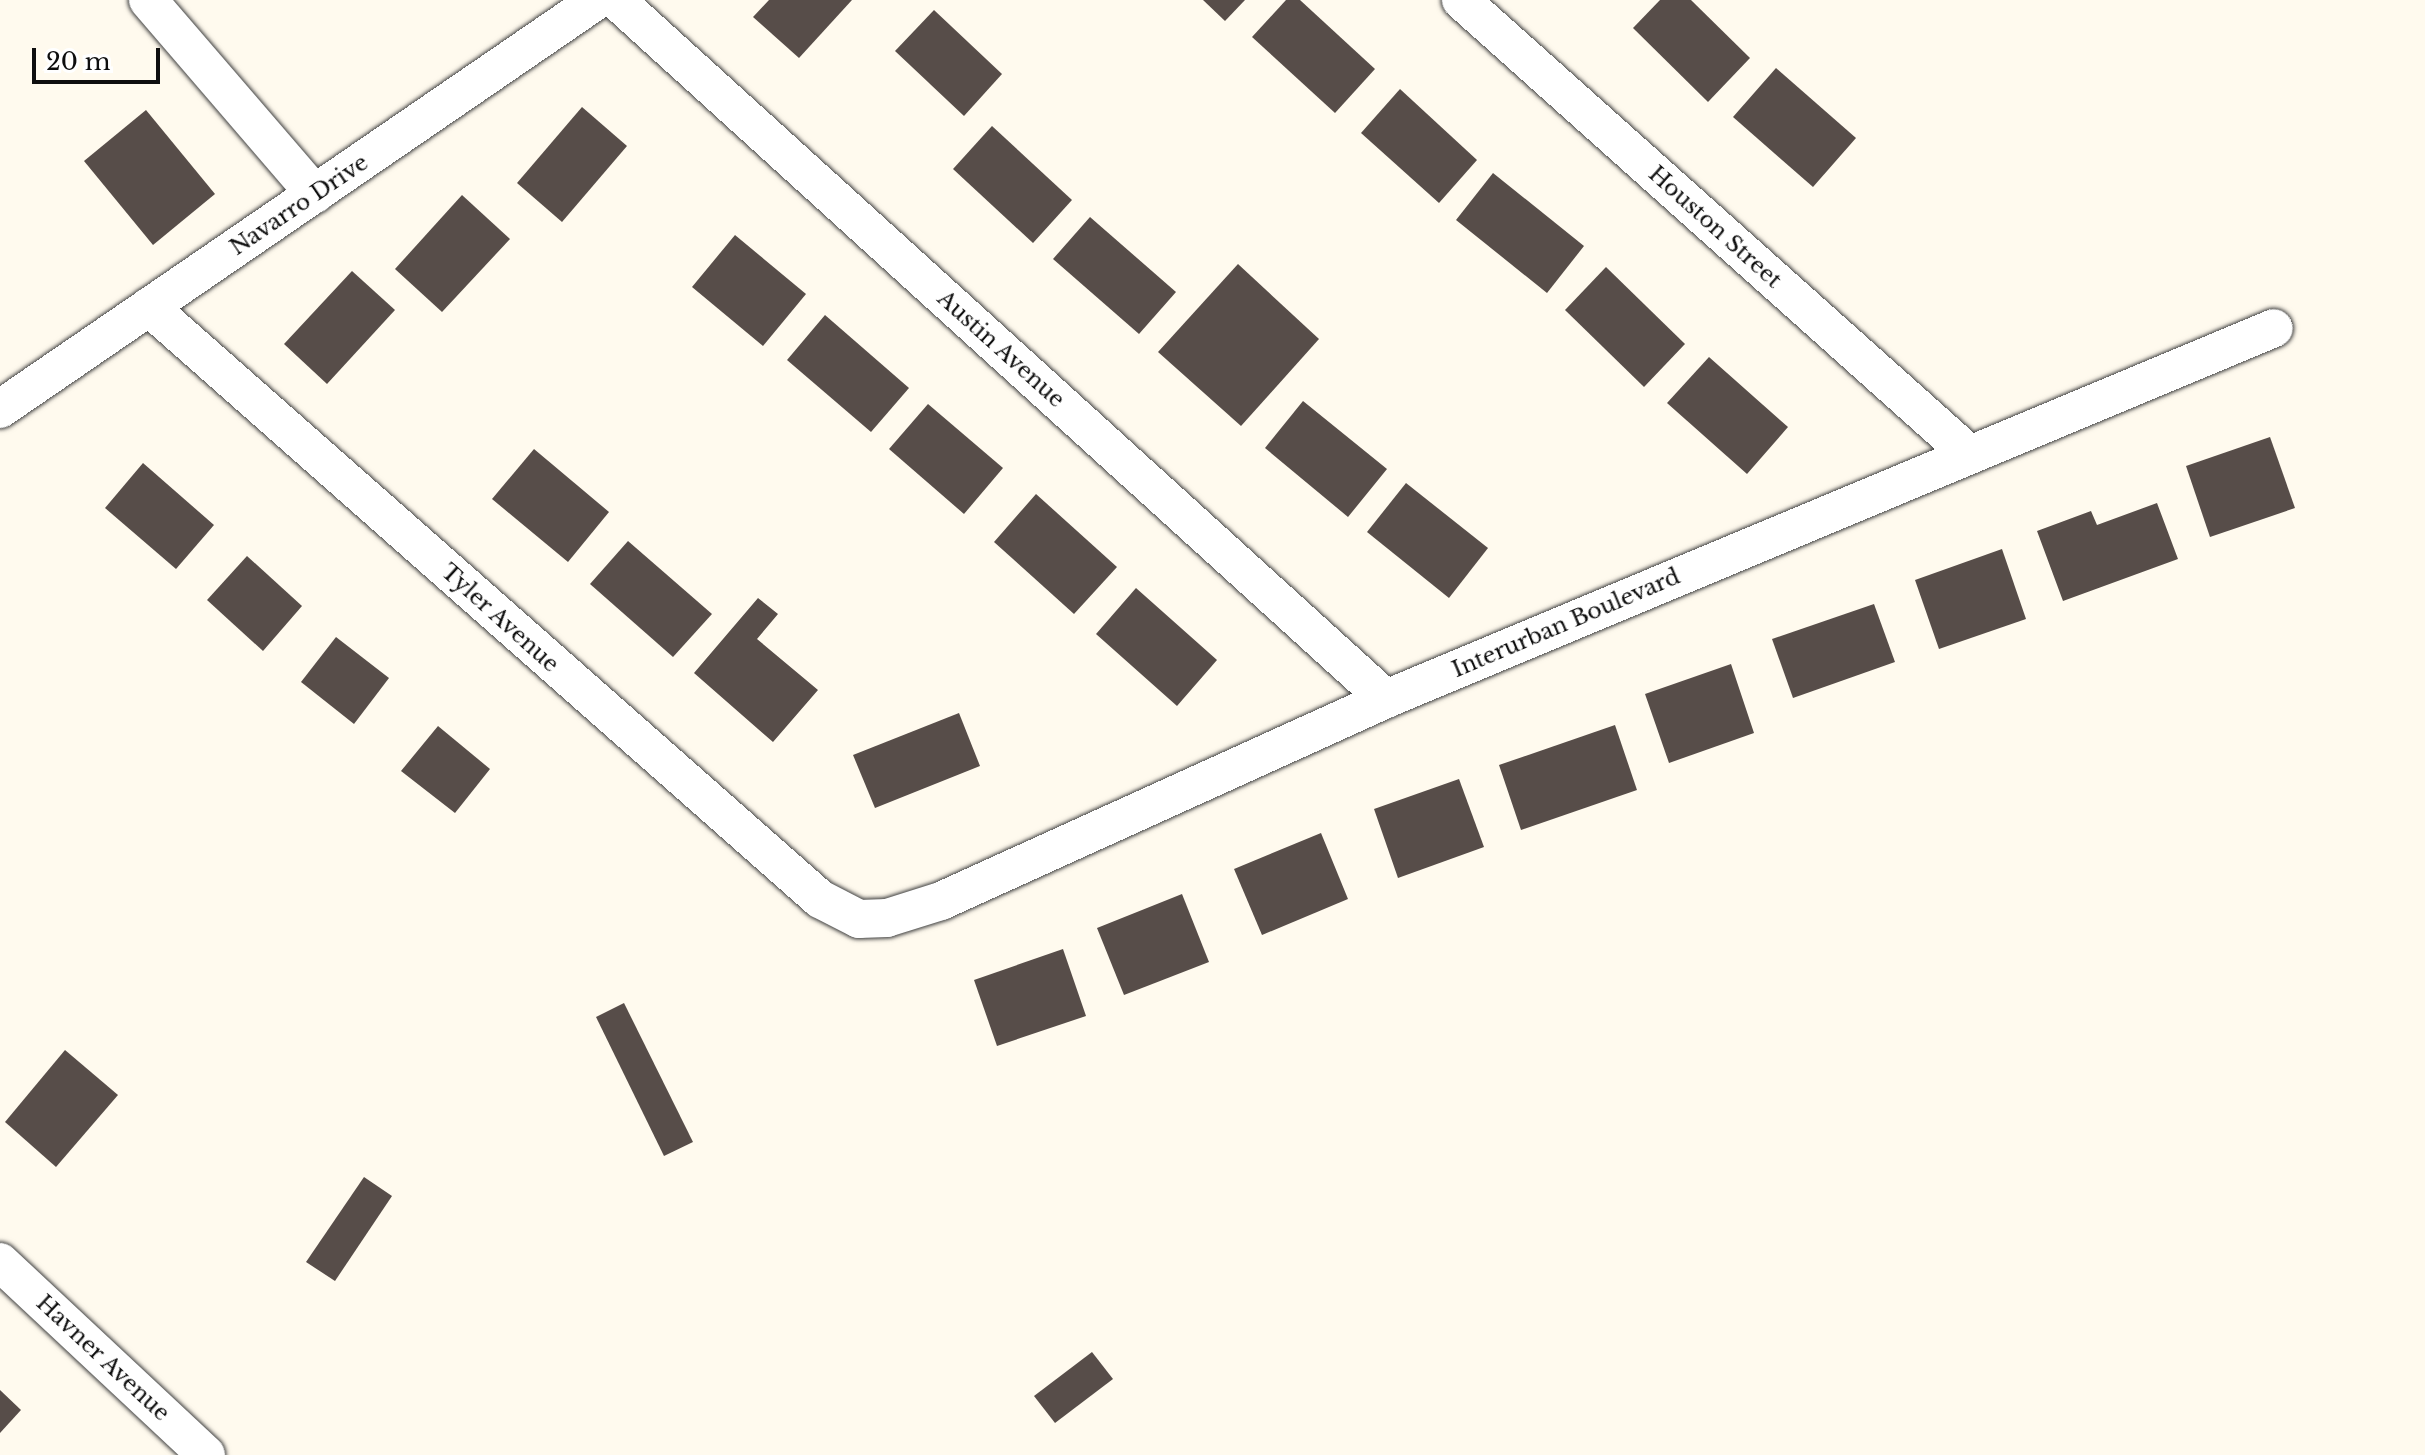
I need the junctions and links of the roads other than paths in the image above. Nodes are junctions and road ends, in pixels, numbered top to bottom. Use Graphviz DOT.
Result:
graph roads {
  1 [pos="148,0"];
  2 [pos="597,0"];
  3 [pos="616,0"];
  4 [pos="1461,0"];
  5 [pos="315,194"];
  6 [pos="149,307"];
  7 [pos="2274,328"];
  8 [pos="0,409"];
  9 [pos="1969,454"];
  10 [pos="1386,699"];
  11 [pos="859,919"];
  12 [pos="0,1262"];
  13 [pos="206,1455"];
  1 -- 5 [label="street"];
  2 -- 5 [label="street, Navarro Drive"];
  3 -- 10 [label="street, Austin Avenue"];
  4 -- 9 [label="street, Houston Street"];
  5 -- 6 [label="street, Navarro Drive"];
  6 -- 8 [label="street, Navarro Drive"];
  6 -- 11 [label="street, Tyler Avenue"];
  7 -- 9 [label="street, Interurban Boulevard"];
  9 -- 10 [label="street, Interurban Boulevard"];
  10 -- 11 [label="street, Interurban Boulevard"];
  12 -- 13 [label="street, Havner Avenue"];
}
